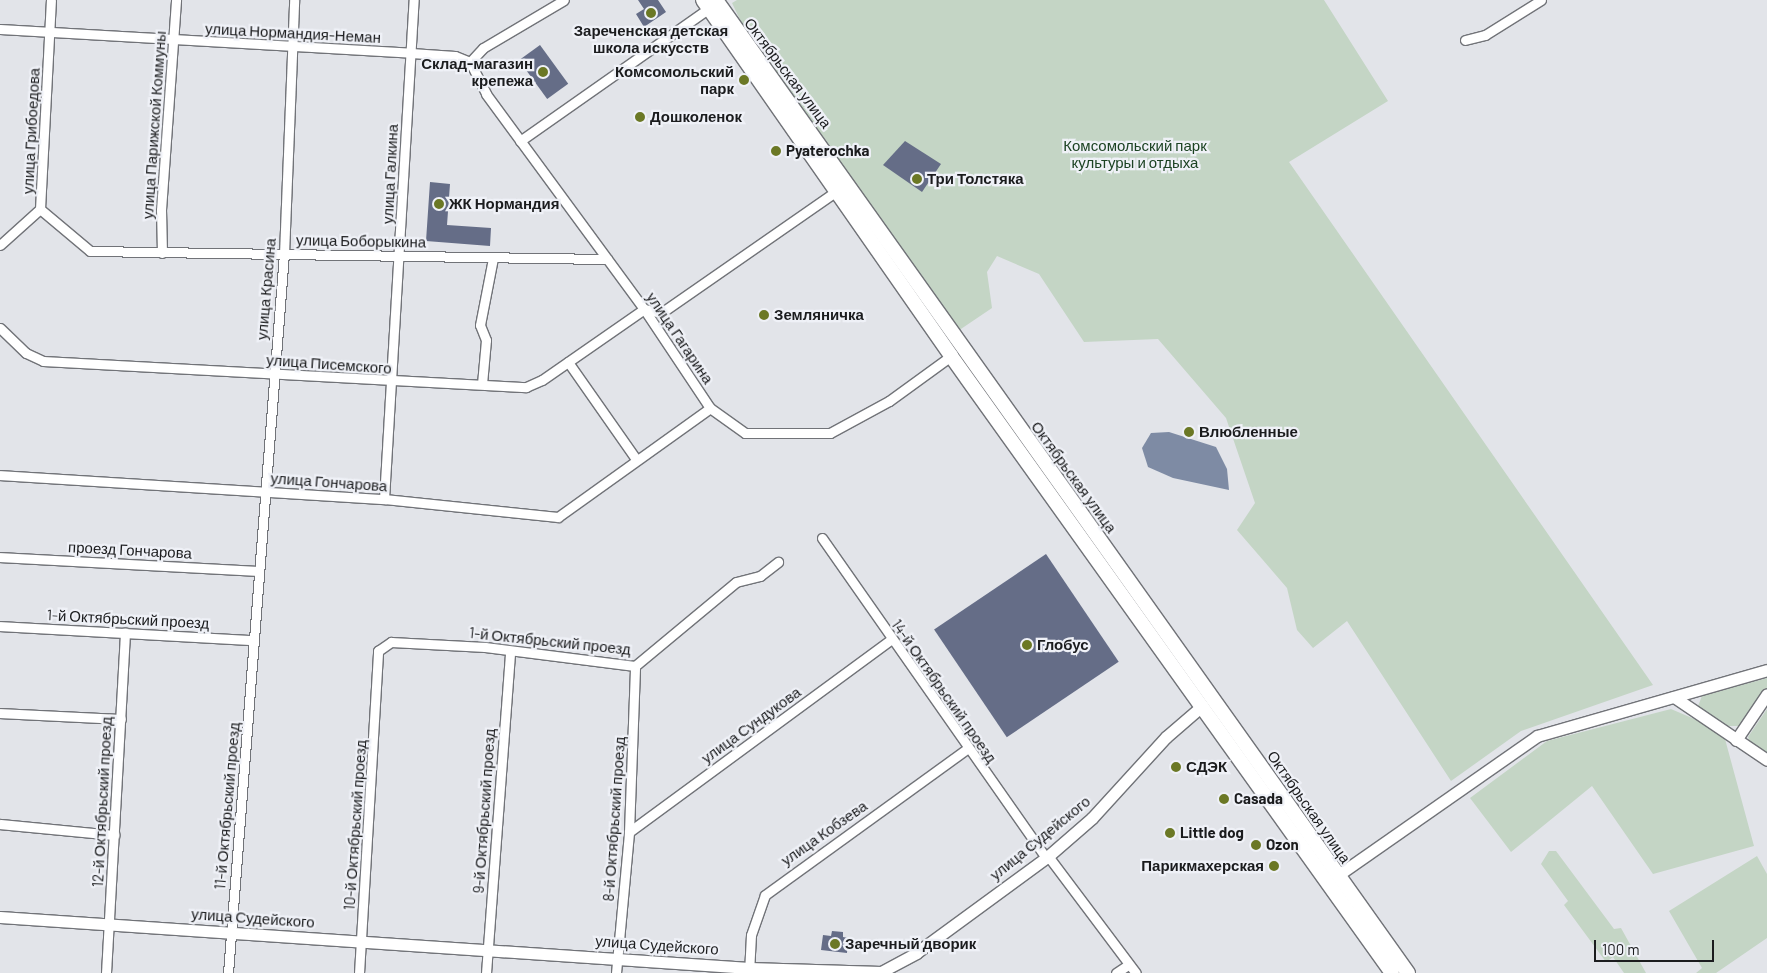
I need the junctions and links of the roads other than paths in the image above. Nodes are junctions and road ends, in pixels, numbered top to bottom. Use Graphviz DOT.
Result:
graph roads {
  1 [pos="52,0"];
  2 [pos="176,0"];
  3 [pos="294,0"];
  4 [pos="414,0"];
  5 [pos="564,0"];
  6 [pos="1541,0"];
  7 [pos="711,3"];
  8 [pos="0,29"];
  9 [pos="50,32"];
  10 [pos="174,40"];
  11 [pos="1465,40"];
  12 [pos="291,46"];
  13 [pos="411,52"];
  14 [pos="470,62"];
  15 [pos="520,141"];
  16 [pos="838,190"];
  17 [pos="40,209"];
  18 [pos="0,245"];
  19 [pos="162,253"];
  20 [pos="284,254"];
  21 [pos="400,255"];
  22 [pos="493,258"];
  23 [pos="607,259"];
  24 [pos="644,309"];
  25 [pos="0,328"];
  26 [pos="952,356"];
  27 [pos="568,362"];
  28 [pos="272,374"];
  29 [pos="392,382"];
  30 [pos="482,384"];
  31 [pos="710,408"];
  32 [pos="636,459"];
  33 [pos="0,475"];
  34 [pos="265,491"];
  35 [pos="384,499"];
  36 [pos="822,538"];
  37 [pos="0,557"];
  38 [pos="778,562"];
  39 [pos="259,571"];
  40 [pos="0,626"];
  41 [pos="125,633"];
  42 [pos="254,640"];
  43 [pos="890,640"];
  44 [pos="378,650"];
  45 [pos="510,652"];
  46 [pos="635,666"];
  47 [pos="1767,670"];
  48 [pos="1767,694"];
  49 [pos="1674,697"];
  50 [pos="1207,702"];
  51 [pos="0,713"];
  52 [pos="121,719"];
  53 [pos="1736,740"];
  54 [pos="966,749"];
  55 [pos="1767,760"];
  56 [pos="0,824"];
  57 [pos="629,832"];
  58 [pos="114,835"];
  59 [pos="1047,857"];
  60 [pos="1333,879"];
  61 [pos="0,917"];
  62 [pos="109,925"];
  63 [pos="230,932"];
  64 [pos="360,942"];
  65 [pos="488,950"];
  66 [pos="617,959"];
  67 [pos="1128,965"];
  68 [pos="749,971"];
  69 [pos="106,973"];
  70 [pos="228,973"];
  71 [pos="359,973"];
  72 [pos="486,973"];
  73 [pos="616,973"];
  74 [pos="881,973"];
  75 [pos="1116,973"];
  76 [pos="1136,973"];
  77 [pos="1392,973"];
  78 [pos="1408,973"];
  1 -- 9 [label="street, улица Грибоедова"];
  2 -- 10 [label="street, улица Парижской Коммуны"];
  3 -- 12 [label="street, улица Красина"];
  4 -- 13 [label="street, улица Галкина"];
  5 -- 14 [label="street"];
  6 -- 11 [label="street"];
  7 -- 15 [label="street"];
  7 -- 16 [label="main road, Октябрьская улица"];
  7 -- 50 [label="main road, Октябрьская улица"];
  8 -- 9 [label="street, улица Нормандия-Неман"];
  9 -- 10 [label="street, улица Нормандия-Неман"];
  9 -- 17 [label="street, улица Грибоедова"];
  10 -- 12 [label="street, улица Нормандия-Неман"];
  10 -- 19 [label="street, улица Парижской Коммуны"];
  12 -- 13 [label="street, улица Нормандия-Неман"];
  12 -- 20 [label="street, улица Красина"];
  13 -- 14 [label="street, улица Нормандия-Неман"];
  13 -- 21 [label="street, улица Галкина"];
  14 -- 15 [label="street, улица Гагарина"];
  15 -- 23 [label="street, улица Гагарина"];
  16 -- 24 [label="street"];
  16 -- 26 [label="main road, Октябрьская улица"];
  17 -- 18 [label="street, улица Грибоедова"];
  17 -- 19 [label="street, улица Боборыкина"];
  19 -- 20 [label="street, улица Боборыкина"];
  20 -- 21 [label="street, улица Боборыкина"];
  20 -- 28 [label="street, улица Красина"];
  21 -- 22 [label="street, улица Боборыкина"];
  21 -- 29 [label="street, улица Галкина"];
  22 -- 23 [label="street, улица Боборыкина"];
  22 -- 30 [label="street"];
  23 -- 24 [label="street, улица Гагарина"];
  24 -- 27 [label="street, улица Писемского"];
  24 -- 31 [label="street, улица Гагарина"];
  25 -- 28 [label="street, улица Писемского"];
  26 -- 31 [label="street, улица Гагарина"];
  26 -- 50 [label="main road, Октябрьская улица"];
  27 -- 30 [label="street, улица Писемского"];
  27 -- 32 [label="street"];
  28 -- 29 [label="street, улица Писемского"];
  28 -- 34 [label="street, улица Красина"];
  29 -- 30 [label="street, улица Писемского"];
  29 -- 35 [label="street, улица Галкина"];
  31 -- 32 [label="street, улица Гончарова"];
  32 -- 35 [label="street, улица Гончарова"];
  33 -- 34 [label="street, улица Гончарова"];
  34 -- 35 [label="street, улица Гончарова"];
  34 -- 39 [label="street, улица Красина"];
  36 -- 43 [label="street, 14-й Октябрьский проезд"];
  37 -- 39 [label="street, проезд Гончарова"];
  38 -- 46 [label="street, 1-й Октябрьский проезд"];
  39 -- 42 [label="street, улица Красина"];
  40 -- 41 [label="street, 1-й Октябрьский проезд"];
  41 -- 42 [label="street, 1-й Октябрьский проезд"];
  41 -- 52 [label="street, 12-й Октябрьский проезд"];
  42 -- 63 [label="street, 11-й Октябрьский проезд"];
  43 -- 54 [label="street, 14-й Октябрьский проезд"];
  43 -- 57 [label="street, улица Сундукова"];
  44 -- 45 [label="street, 1-й Октябрьский проезд"];
  44 -- 64 [label="street, 10-й Октябрьский проезд"];
  45 -- 46 [label="street, 1-й Октябрьский проезд"];
  45 -- 65 [label="street, 9-й Октябрьский проезд"];
  46 -- 57 [label="street, 8-й Октябрьский проезд"];
  47 -- 49 [label="street"];
  48 -- 53 [label="street"];
  49 -- 53 [label="street"];
  49 -- 60 [label="street"];
  50 -- 59 [label="street, улица Судейского"];
  50 -- 60 [label="main road, Октябрьская улица"];
  51 -- 52 [label="street"];
  52 -- 58 [label="street, 12-й Октябрьский проезд"];
  53 -- 55 [label="street"];
  54 -- 59 [label="street, 14-й Октябрьский проезд"];
  54 -- 68 [label="street, улица Кобзева"];
  56 -- 58 [label="street"];
  57 -- 66 [label="street, 8-й Октябрьский проезд"];
  58 -- 62 [label="street, 12-й Октябрьский проезд"];
  59 -- 67 [label="street, 14-й Октябрьский проезд"];
  59 -- 74 [label="street, улица Судейского"];
  60 -- 77 [label="main road, Октябрьская улица"];
  60 -- 78 [label="main road, Октябрьская улица"];
  61 -- 62 [label="street, улица Судейского"];
  62 -- 63 [label="street, улица Судейского"];
  62 -- 69 [label="street, 12-й Октябрьский проезд"];
  63 -- 64 [label="street, улица Судейского"];
  63 -- 70 [label="street, 11-й Октябрьский проезд"];
  64 -- 65 [label="street, улица Судейского"];
  64 -- 71 [label="street, 10-й Октябрьский проезд"];
  65 -- 66 [label="street, улица Судейского"];
  65 -- 72 [label="street, 9-й Октябрьский проезд"];
  66 -- 68 [label="street, улица Судейского"];
  66 -- 73 [label="street, 8-й Октябрьский проезд"];
  67 -- 75 [label="street"];
  67 -- 76 [label="street, 14-й Октябрьский проезд"];
  68 -- 74 [label="street, улица Судейского"];
}
